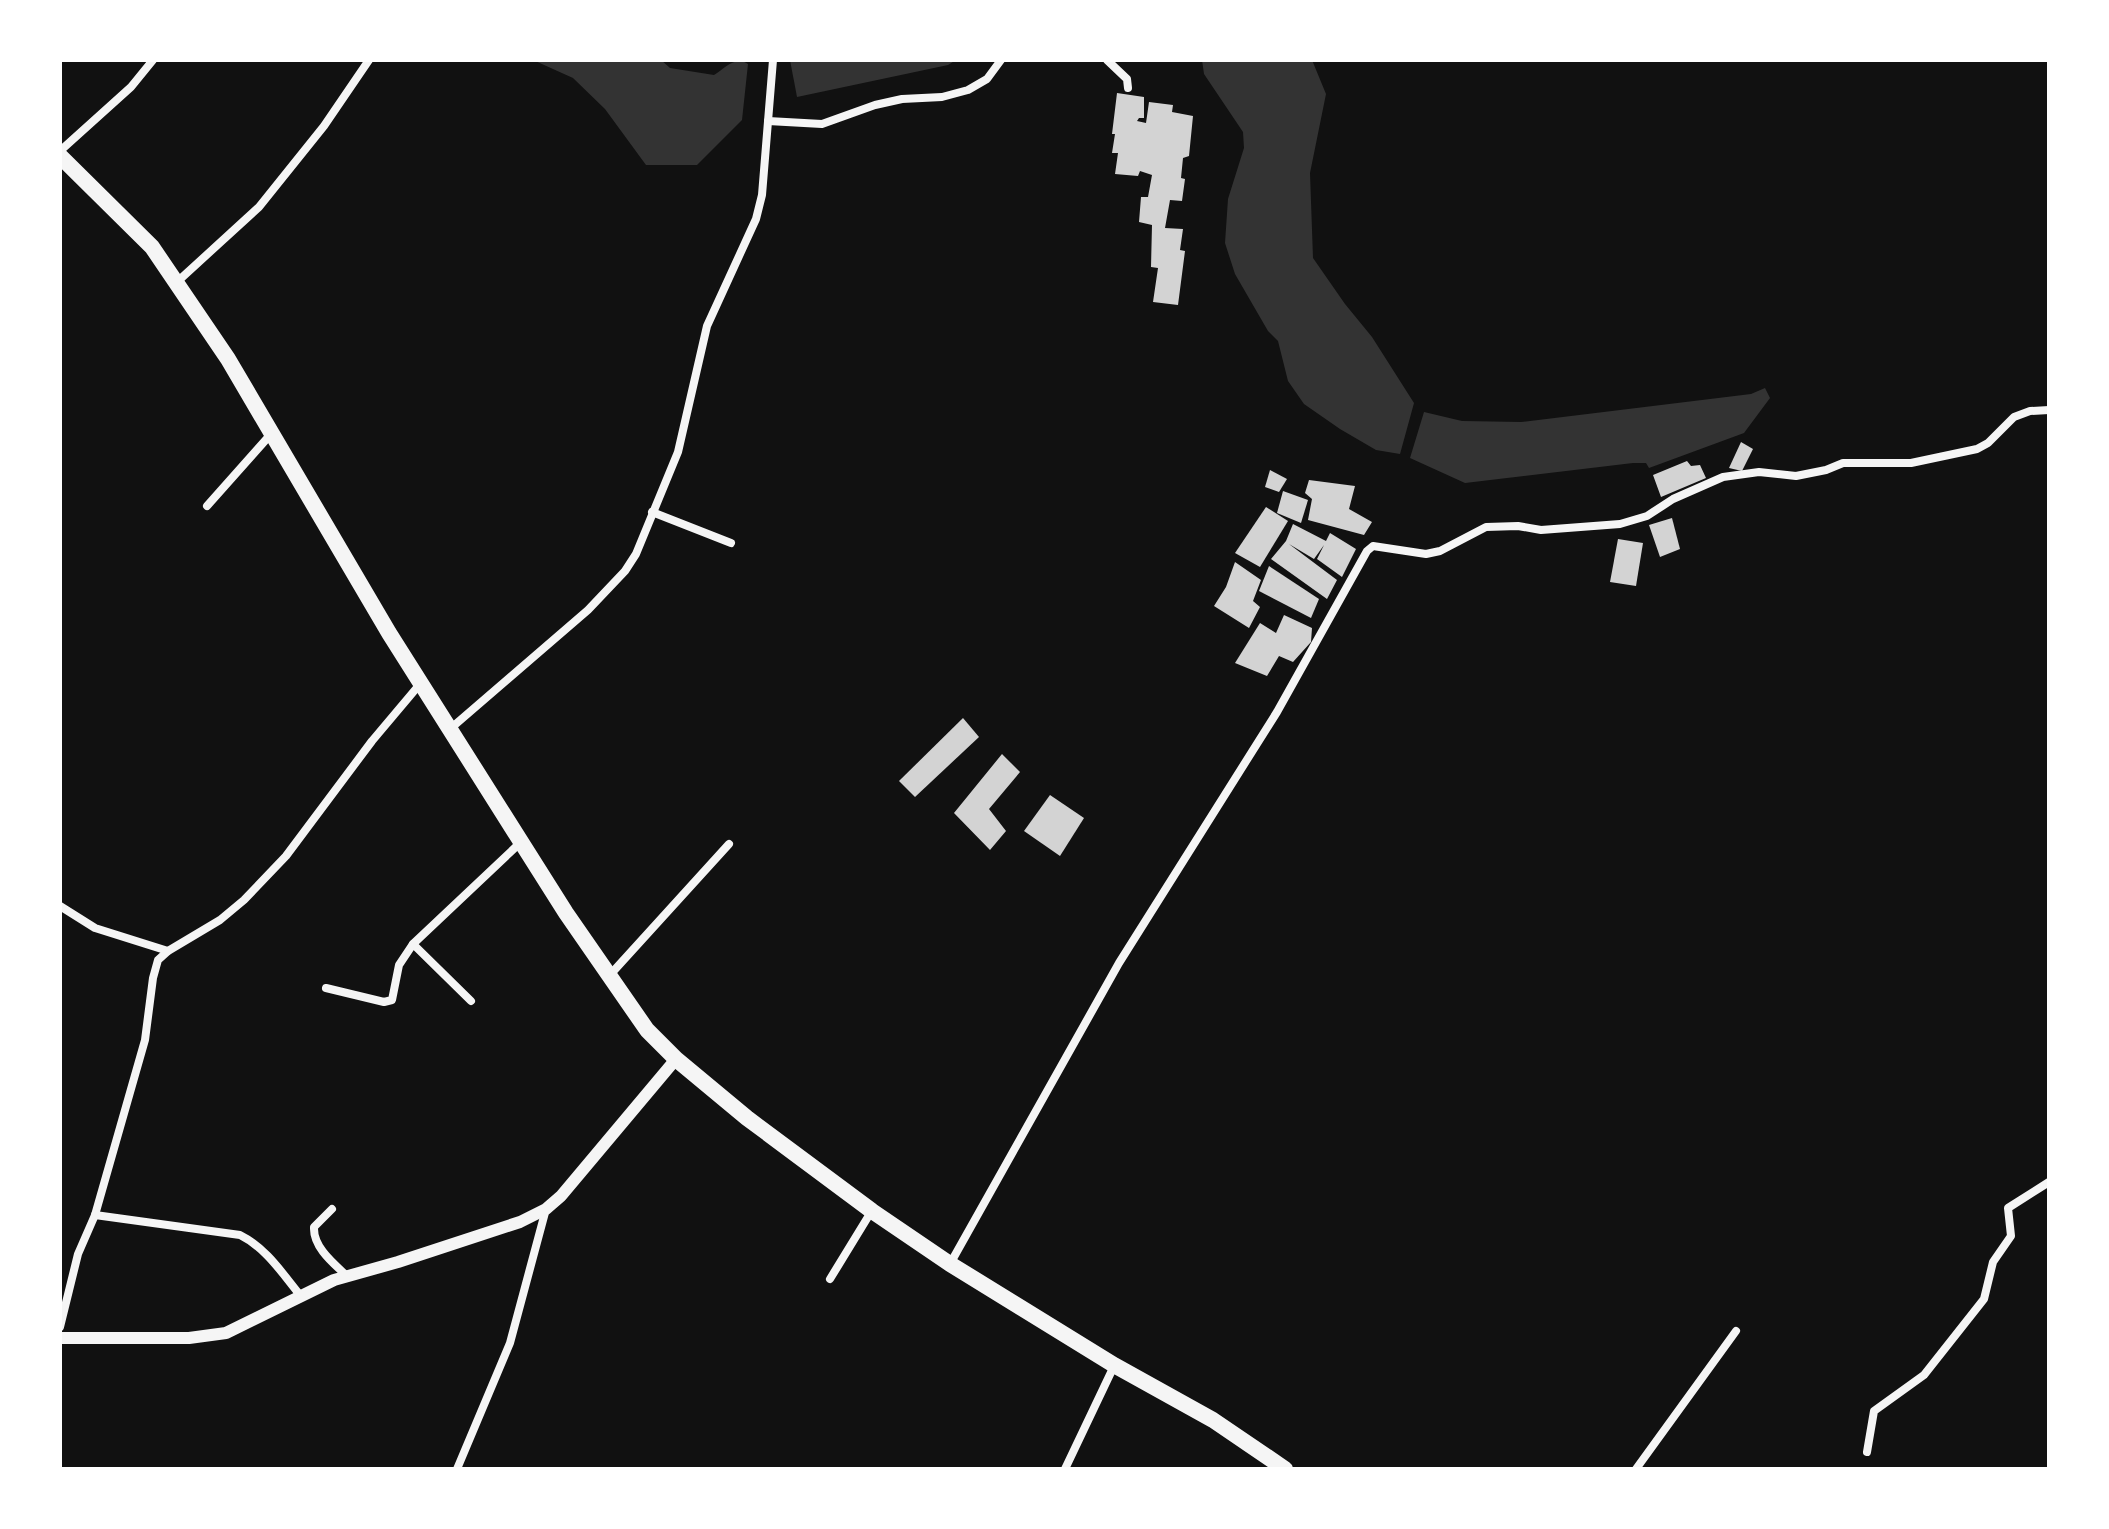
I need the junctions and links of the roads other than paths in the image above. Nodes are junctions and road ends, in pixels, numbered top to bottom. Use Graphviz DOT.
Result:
graph roads {
  1 [pos="153,60"];
  2 [pos="369,60"];
  3 [pos="773,60"];
  4 [pos="1001,60"];
  5 [pos="1107,60"];
  6 [pos="1128,88"];
  7 [pos="768,121"];
  8 [pos="60,154"];
  9 [pos="176,283"];
  10 [pos="2049,410"];
  11 [pos="272,433"];
  12 [pos="207,506"];
  13 [pos="652,512"];
  14 [pos="731,543"];
  15 [pos="421,683"];
  16 [pos="450,729"];
  17 [pos="521,842"];
  18 [pos="729,844"];
  19 [pos="60,906"];
  20 [pos="413,944"];
  21 [pos="168,951"];
  22 [pos="608,977"];
  23 [pos="326,988"];
  24 [pos="471,1001"];
  25 [pos="676,1059"];
  26 [pos="2049,1182"];
  27 [pos="332,1209"];
  28 [pos="546,1209"];
  29 [pos="872,1211"];
  30 [pos="95,1215"];
  31 [pos="950,1264"];
  32 [pos="347,1276"];
  33 [pos="830,1279"];
  34 [pos="300,1295"];
  35 [pos="60,1327"];
  36 [pos="1736,1331"];
  37 [pos="60,1338"];
  38 [pos="1114,1365"];
  39 [pos="1867,1452"];
  40 [pos="457,1469"];
  41 [pos="1065,1469"];
  42 [pos="1285,1469"];
  43 [pos="1636,1469"];
  1 -- 8 [label="street"];
  2 -- 9 [label="street"];
  3 -- 7 [label="street"];
  4 -- 7 [label="street"];
  5 -- 6 [label="street"];
  7 -- 13 [label="street"];
  8 -- 9 [label="main road"];
  9 -- 11 [label="main road"];
  10 -- 31 [label="street"];
  11 -- 12 [label="street"];
  11 -- 15 [label="main road"];
  13 -- 14 [label="street"];
  13 -- 16 [label="street"];
  15 -- 16 [label="main road"];
  15 -- 21 [label="street"];
  16 -- 17 [label="main road"];
  17 -- 20 [label="street"];
  17 -- 22 [label="main road"];
  18 -- 22 [label="street"];
  19 -- 21 [label="street"];
  20 -- 23 [label="street"];
  20 -- 24 [label="street"];
  21 -- 30 [label="street"];
  22 -- 25 [label="main road"];
  25 -- 28 [label="street"];
  25 -- 29 [label="main road"];
  26 -- 39 [label="street"];
  27 -- 32 [label="street"];
  28 -- 32 [label="street"];
  28 -- 40 [label="street"];
  29 -- 31 [label="main road"];
  29 -- 33 [label="street"];
  30 -- 34 [label="street"];
  30 -- 35 [label="street"];
  31 -- 38 [label="main road"];
  32 -- 34 [label="street"];
  34 -- 37 [label="street"];
  36 -- 43 [label="street"];
  38 -- 41 [label="street"];
  38 -- 42 [label="main road"];
}
